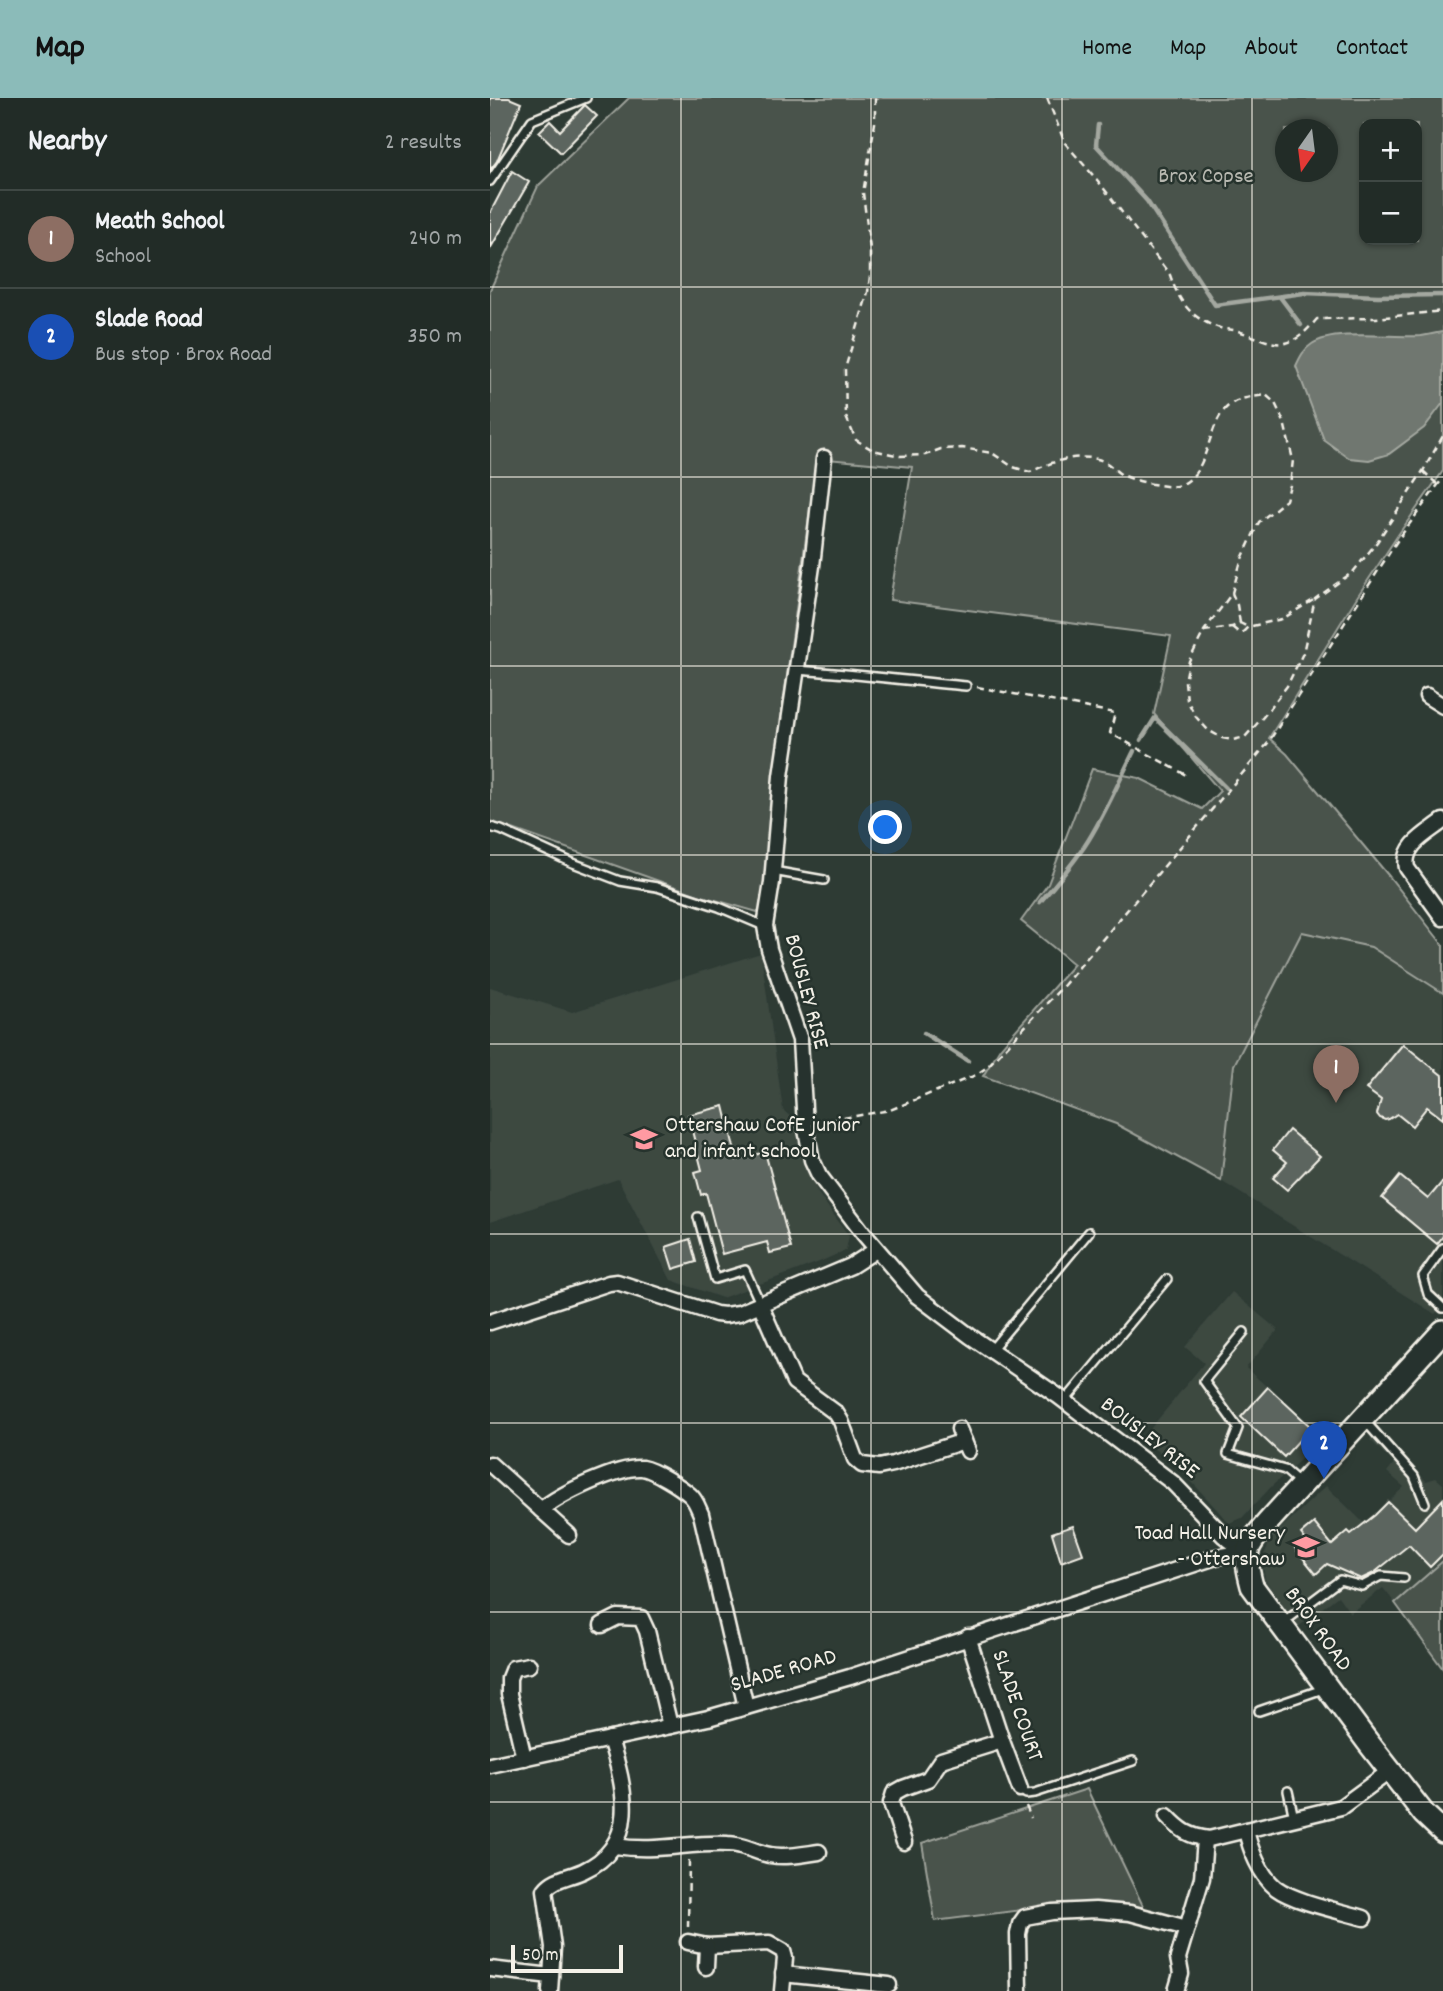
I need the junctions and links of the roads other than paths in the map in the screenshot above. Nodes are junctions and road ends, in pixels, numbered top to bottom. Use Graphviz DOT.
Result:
graph roads {
  1 [pos="586,98"];
  2 [pos="490,181"];
  3 [pos="824,458"];
  4 [pos="797,670"];
  5 [pos="966,686"];
  6 [pos="1427,696"];
  7 [pos="1443,706"];
  8 [pos="1443,821"];
  9 [pos="490,827"];
  10 [pos="772,871"];
  11 [pos="824,880"];
  12 [pos="1443,918"];
  13 [pos="765,926"];
  14 [pos="698,1217"];
  15 [pos="1089,1232"];
  16 [pos="1443,1248"];
  17 [pos="876,1250"];
  18 [pos="1167,1279"];
  19 [pos="760,1304"];
  20 [pos="1443,1308"];
  21 [pos="490,1322"];
  22 [pos="1443,1331"];
  23 [pos="1244,1332"];
  24 [pos="991,1350"];
  25 [pos="1065,1402"];
  26 [pos="1363,1420"];
  27 [pos="964,1440"];
  28 [pos="490,1464"];
  29 [pos="1302,1485"];
  30 [pos="1425,1503"];
  31 [pos="541,1510"];
  32 [pos="569,1535"];
  33 [pos="1246,1552"];
  34 [pos="1404,1578"];
  35 [pos="602,1625"];
  36 [pos="1281,1625"];
  37 [pos="968,1637"];
  38 [pos="529,1665"];
  39 [pos="1327,1688"];
  40 [pos="746,1707"];
  41 [pos="1259,1711"];
  42 [pos="670,1726"];
  43 [pos="610,1739"];
  44 [pos="1002,1741"];
  45 [pos="524,1758"];
  46 [pos="1133,1761"];
  47 [pos="490,1765"];
  48 [pos="1390,1770"];
  49 [pos="1020,1789"];
  50 [pos="1288,1790"];
  51 [pos="1167,1816"];
  52 [pos="1294,1819"];
  53 [pos="1246,1830"];
  54 [pos="1443,1832"];
  55 [pos="1205,1839"];
  56 [pos="904,1842"];
  57 [pos="615,1846"];
  58 [pos="819,1852"];
  59 [pos="1364,1918"];
  60 [pos="1187,1928"];
  61 [pos="688,1942"];
  62 [pos="707,1946"];
  63 [pos="706,1968"];
  64 [pos="490,1969"];
  65 [pos="783,1975"];
  66 [pos="551,1976"];
  67 [pos="889,1985"];
  68 [pos="872,1987"];
  69 [pos="550,1991"];
  70 [pos="782,1991"];
  71 [pos="1019,1991"];
  72 [pos="1177,1991"];
  1 -- 2 [label="lane"];
  3 -- 4 [label="street, BOUSLEY RISE"];
  4 -- 5 [label="lane"];
  4 -- 10 [label="street, BOUSLEY RISE"];
  6 -- 7 [label="street"];
  8 -- 12 [label="street"];
  9 -- 13 [label="lane"];
  10 -- 11 [label="lane"];
  10 -- 13 [label="street, BOUSLEY RISE"];
  13 -- 17 [label="street, BOUSLEY RISE"];
  14 -- 19 [label="lane"];
  15 -- 24 [label="lane"];
  16 -- 20 [label="lane"];
  17 -- 19 [label="street"];
  17 -- 24 [label="street, BOUSLEY RISE"];
  18 -- 25 [label="lane"];
  19 -- 21 [label="street"];
  19 -- 27 [label="street"];
  22 -- 26 [label="street"];
  23 -- 29 [label="lane"];
  24 -- 25 [label="street, BOUSLEY RISE"];
  25 -- 33 [label="street, BOUSLEY RISE"];
  26 -- 29 [label="street"];
  26 -- 30 [label="lane"];
  28 -- 31 [label="street"];
  29 -- 33 [label="street"];
  31 -- 32 [label="street"];
  31 -- 40 [label="street"];
  33 -- 36 [label="street, BROX ROAD"];
  33 -- 37 [label="street, SLADE ROAD"];
  34 -- 36 [label="lane"];
  35 -- 42 [label="street"];
  36 -- 39 [label="street, BROX ROAD"];
  37 -- 40 [label="street, SLADE ROAD"];
  37 -- 44 [label="street, SLADE COURT"];
  38 -- 45 [label="street"];
  39 -- 41 [label="lane"];
  39 -- 48 [label="street, BROX ROAD"];
  40 -- 42 [label="street, SLADE ROAD"];
  42 -- 43 [label="street, SLADE ROAD"];
  43 -- 45 [label="street, SLADE ROAD"];
  43 -- 57 [label="street"];
  44 -- 49 [label="street, SLADE COURT"];
  44 -- 56 [label="street"];
  45 -- 47 [label="street, SLADE ROAD"];
  46 -- 49 [label="lane"];
  48 -- 52 [label="street"];
  48 -- 54 [label="street, BROX ROAD"];
  50 -- 52 [label="lane"];
  51 -- 55 [label="street"];
  52 -- 53 [label="street"];
  53 -- 55 [label="street"];
  53 -- 59 [label="street"];
  55 -- 60 [label="street"];
  57 -- 58 [label="street"];
  57 -- 66 [label="street"];
  60 -- 71 [label="street"];
  60 -- 72 [label="street"];
  61 -- 62 [label="street"];
  62 -- 63 [label="street"];
  62 -- 65 [label="street"];
  64 -- 66 [label="street"];
  65 -- 68 [label="street"];
  65 -- 70 [label="street"];
  66 -- 69 [label="street"];
  67 -- 68 [label="street"];
}
